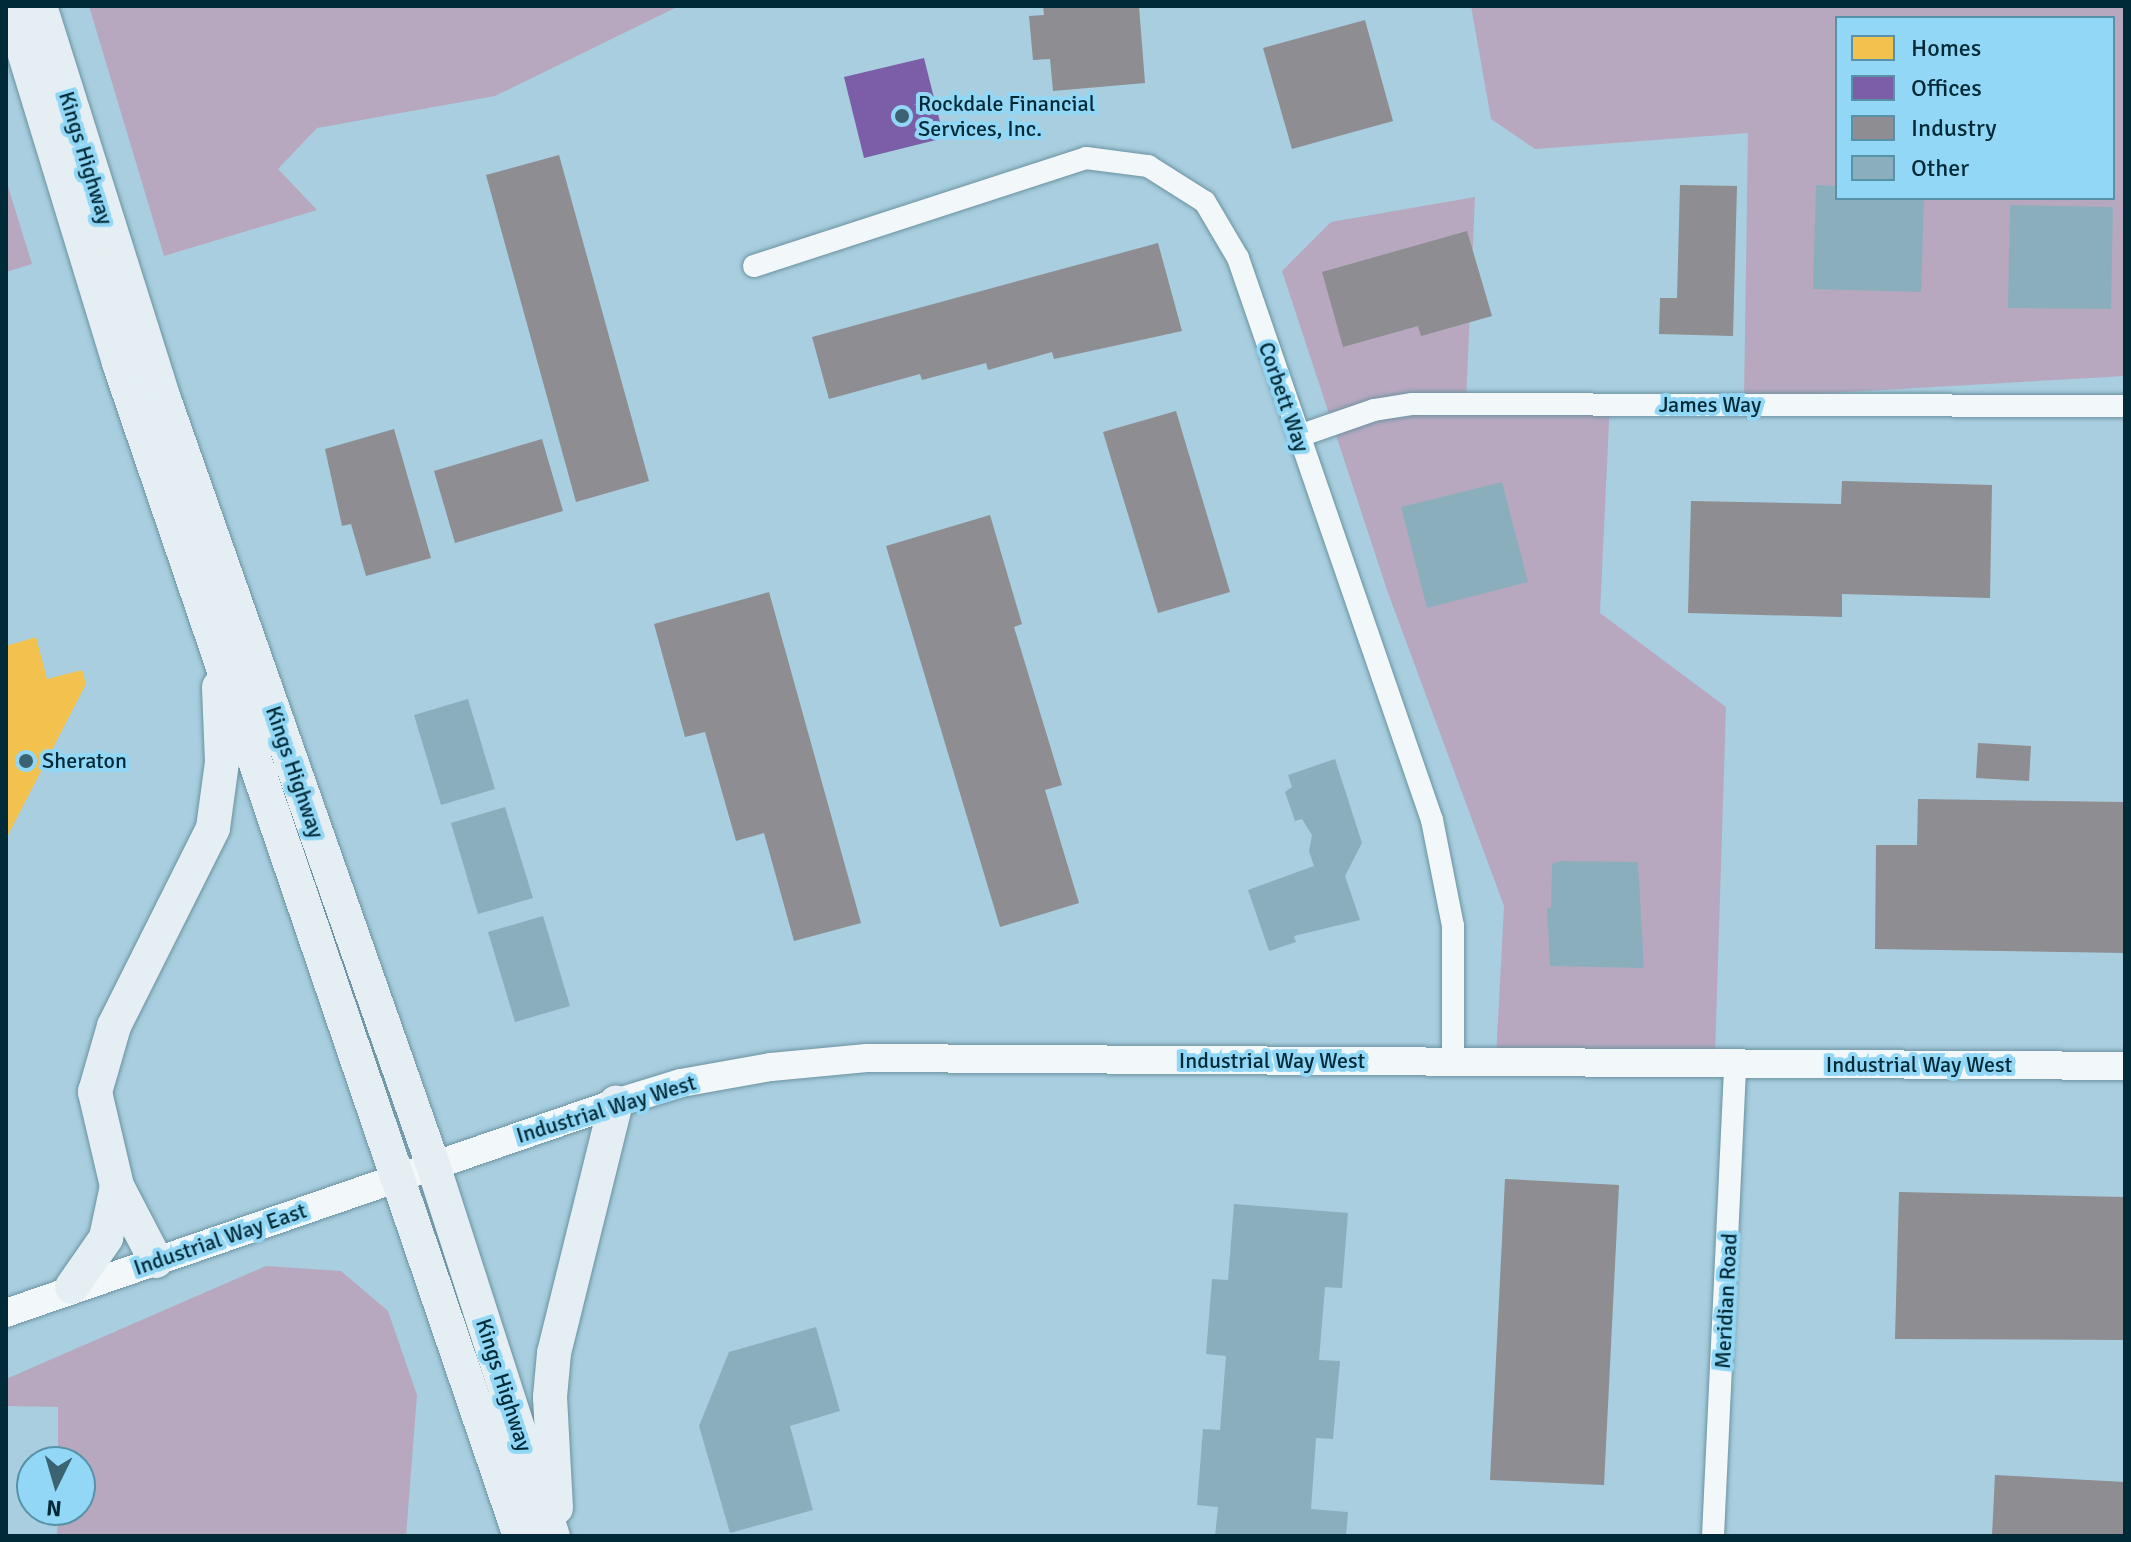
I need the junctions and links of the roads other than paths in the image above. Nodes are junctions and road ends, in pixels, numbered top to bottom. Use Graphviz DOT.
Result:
graph roads {
  1 [pos="10,6"];
  2 [pos="40,6"];
  3 [pos="754,266"];
  4 [pos="2125,406"];
  5 [pos="1299,436"];
  6 [pos="218,650"];
  7 [pos="1453,1061"];
  8 [pos="1735,1066"];
  9 [pos="2125,1066"];
  10 [pos="616,1103"];
  11 [pos="433,1165"];
  12 [pos="399,1178"];
  13 [pos="117,1186"];
  14 [pos="156,1261"];
  15 [pos="72,1287"];
  16 [pos="6,1313"];
  17 [pos="520,1536"];
  18 [pos="555,1536"];
  19 [pos="1713,1536"];
  1 -- 6 [label="main road, Kings Highway"];
  2 -- 11 [label="main road, Kings Highway"];
  3 -- 5 [label="street, Corbett Way"];
  4 -- 5 [label="street, James Way"];
  5 -- 7 [label="street, Corbett Way"];
  6 -- 12 [label="main road, Kings Highway"];
  6 -- 13 [label="main road"];
  7 -- 8 [label="street, Industrial Way West"];
  7 -- 10 [label="street, Industrial Way West"];
  8 -- 9 [label="street, Industrial Way West"];
  8 -- 19 [label="street, Meridian Road"];
  10 -- 11 [label="street, Industrial Way West"];
  10 -- 18 [label="main road"];
  11 -- 12 [label="street, Industrial Way East"];
  11 -- 18 [label="main road, Kings Highway"];
  12 -- 14 [label="street, Industrial Way East"];
  12 -- 17 [label="main road, Kings Highway"];
  13 -- 14 [label="main road"];
  13 -- 15 [label="main road"];
  14 -- 15 [label="street, Industrial Way East"];
  15 -- 16 [label="street, Industrial Way East"];
}
